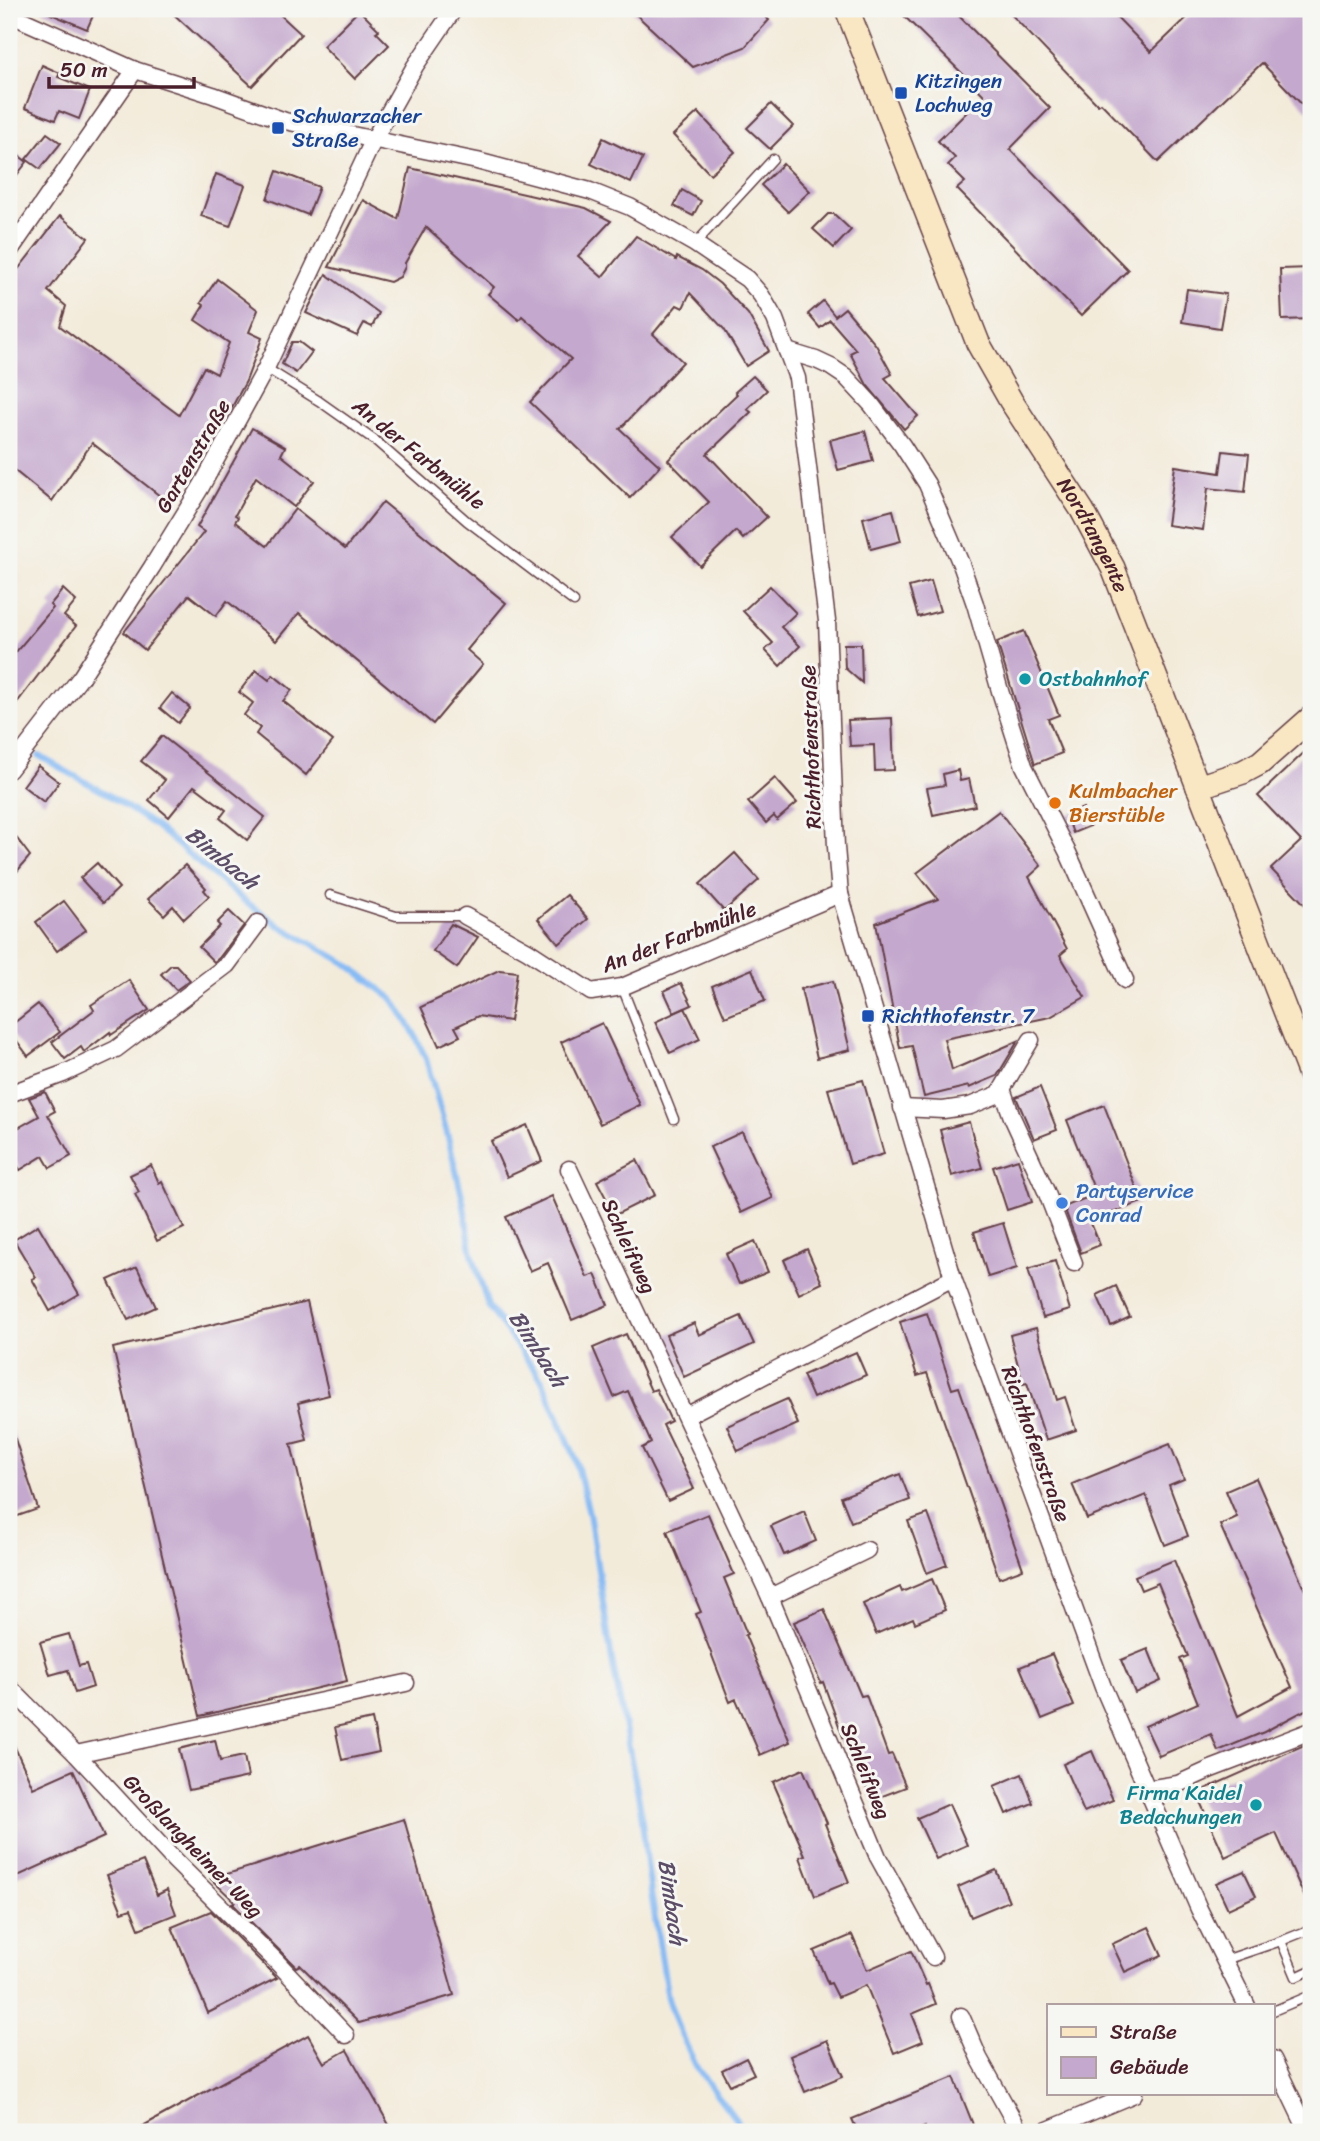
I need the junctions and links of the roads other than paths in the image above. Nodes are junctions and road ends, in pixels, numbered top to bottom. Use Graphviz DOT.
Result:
graph roads {
  1 [pos="454,9"];
  2 [pos="847,9"];
  3 [pos="9,14"];
  4 [pos="135,70"];
  5 [pos="374,139"];
  6 [pos="773,159"];
  7 [pos="695,244"];
  8 [pos="9,252"];
  9 [pos="787,351"];
  10 [pos="267,368"];
  11 [pos="574,602"];
  12 [pos="1311,718"];
  13 [pos="9,770"];
  14 [pos="1199,787"];
  15 [pos="840,894"];
  16 [pos="330,895"];
  17 [pos="465,916"];
  18 [pos="258,923"];
  19 [pos="1125,981"];
  20 [pos="622,987"];
  21 [pos="1031,1040"];
  22 [pos="1311,1077"];
  23 [pos="1002,1089"];
  24 [pos="9,1094"];
  25 [pos="902,1108"];
  26 [pos="674,1119"];
  27 [pos="569,1169"];
  28 [pos="1074,1263"];
  29 [pos="953,1278"];
  30 [pos="686,1416"];
  31 [pos="867,1550"];
  32 [pos="770,1597"];
  33 [pos="407,1684"];
  34 [pos="9,1687"];
  35 [pos="1311,1731"];
  36 [pos="76,1754"];
  37 [pos="1147,1789"];
  38 [pos="1311,1929"];
  39 [pos="1281,1941"];
  40 [pos="933,1957"];
  41 [pos="1225,1960"];
  42 [pos="1311,1970"];
  43 [pos="1311,1994"];
  44 [pos="1246,2004"];
  45 [pos="1274,2011"];
  46 [pos="961,2016"];
  47 [pos="346,2035"];
  48 [pos="1274,2061"];
  49 [pos="1129,2096"];
  50 [pos="1020,2132"];
  51 [pos="1043,2132"];
  52 [pos="1308,2132"];
  1 -- 5 [label="street, Gartenstraße"];
  2 -- 14 [label="main road, Nordtangente"];
  3 -- 4 [label="street"];
  4 -- 5 [label="street"];
  4 -- 8 [label="street"];
  5 -- 7 [label="street"];
  5 -- 10 [label="street, Gartenstraße"];
  6 -- 7 [label="lane"];
  7 -- 9 [label="street"];
  9 -- 15 [label="street, Richthofenstraße"];
  9 -- 19 [label="street"];
  10 -- 11 [label="lane, An der Farbmühle"];
  10 -- 13 [label="street, Gartenstraße"];
  12 -- 14 [label="main road"];
  14 -- 22 [label="main road, Nordtangente"];
  15 -- 20 [label="street, An der Farbmühle"];
  15 -- 25 [label="street, Richthofenstraße"];
  16 -- 17 [label="lane"];
  17 -- 20 [label="street, An der Farbmühle"];
  18 -- 24 [label="street"];
  20 -- 26 [label="lane"];
  21 -- 23 [label="street"];
  23 -- 25 [label="street"];
  23 -- 28 [label="street"];
  25 -- 29 [label="street, Richthofenstraße"];
  27 -- 30 [label="street, Schleifweg"];
  29 -- 30 [label="street"];
  29 -- 37 [label="street, Richthofenstraße"];
  30 -- 32 [label="street, Schleifweg"];
  31 -- 32 [label="street"];
  32 -- 40 [label="street, Schleifweg"];
  33 -- 36 [label="street"];
  34 -- 36 [label="street, Großlangheimer Weg"];
  35 -- 37 [label="street"];
  36 -- 47 [label="street, Großlangheimer Weg"];
  37 -- 41 [label="street, Richthofenstraße"];
  38 -- 39 [label="lane"];
  39 -- 41 [label="lane"];
  39 -- 42 [label="lane"];
  41 -- 44 [label="street, Richthofenstraße"];
  43 -- 45 [label="lane"];
  46 -- 50 [label="street"];
  48 -- 52 [label="street"];
  49 -- 51 [label="street"];
}
